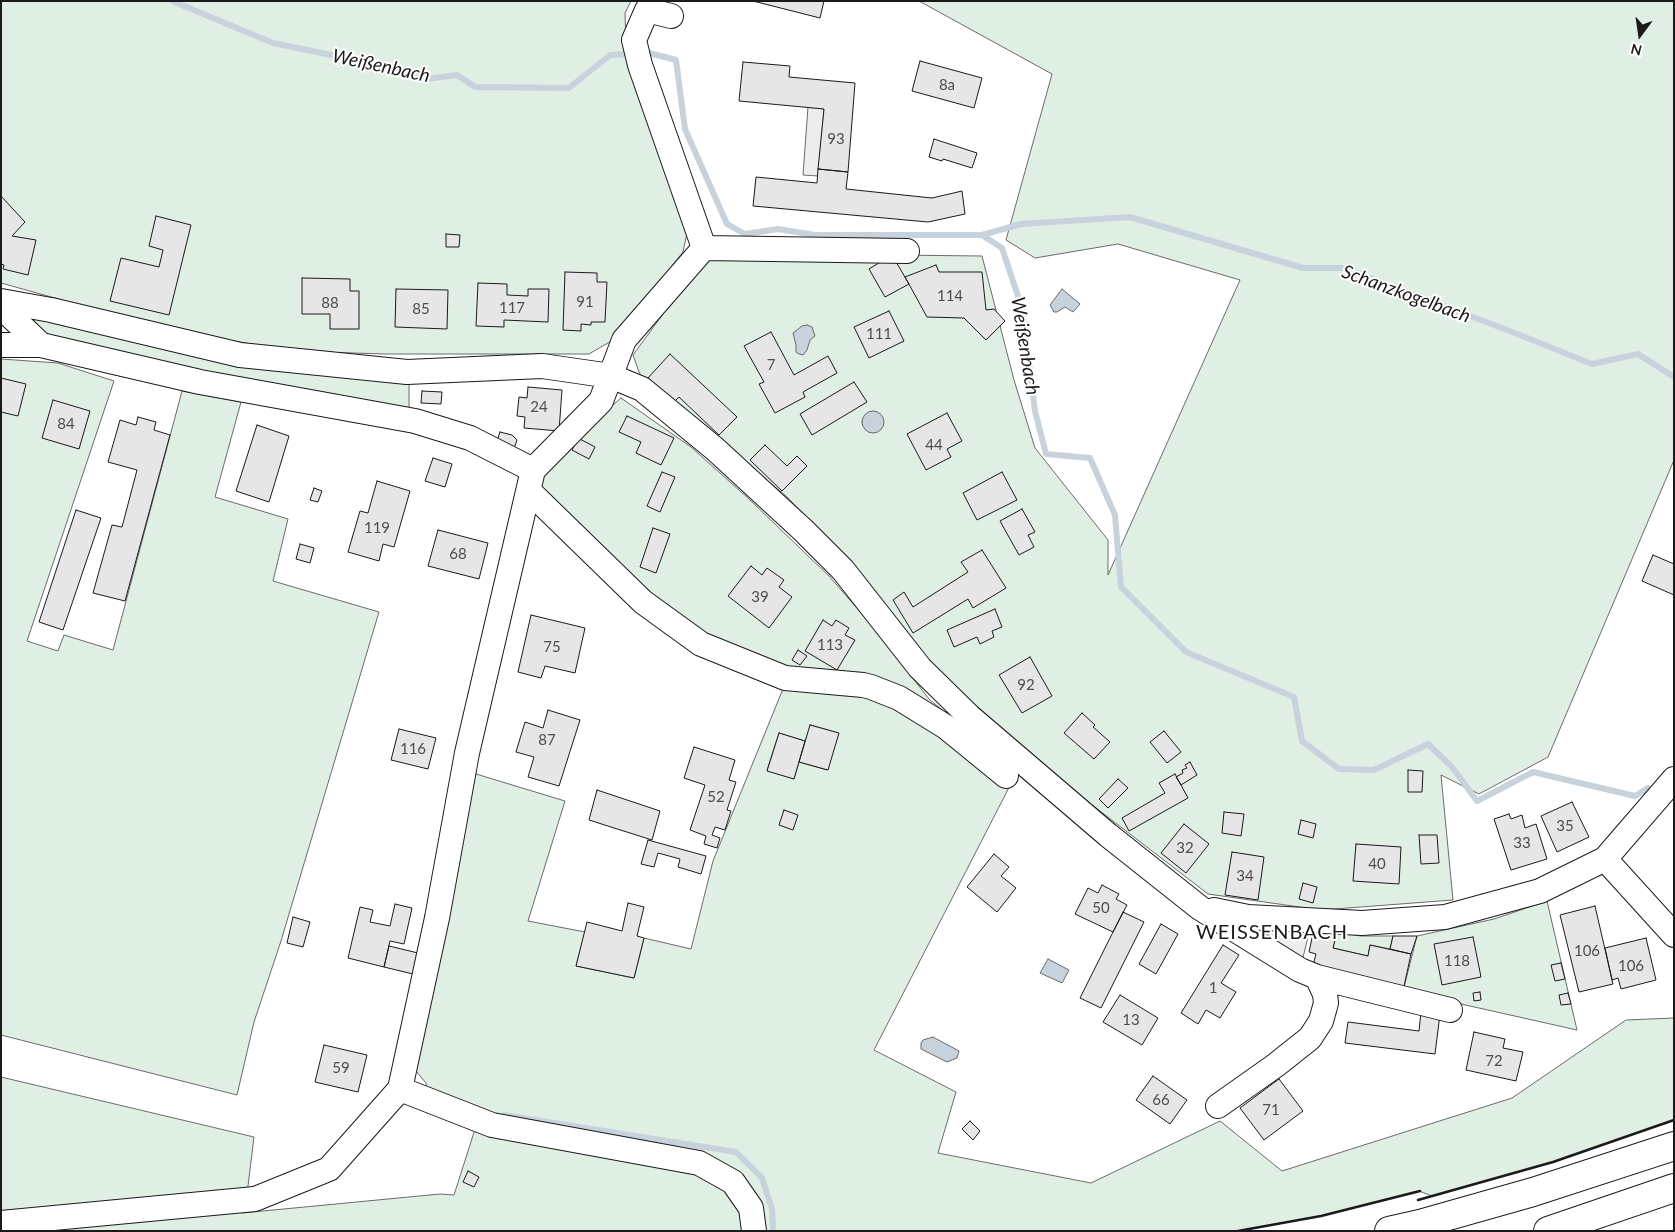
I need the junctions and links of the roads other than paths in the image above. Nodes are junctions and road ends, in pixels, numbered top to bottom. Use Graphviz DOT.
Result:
graph roads {
  1 [pos="670,16"];
  2 [pos="704,248"];
  3 [pos="907,251"];
  4 [pos="1,301"];
  5 [pos="1,307"];
  6 [pos="1,345"];
  7 [pos="40,345"];
  8 [pos="611,376"];
  9 [pos="531,481"];
  10 [pos="1006,776"];
  11 [pos="1674,779"];
  12 [pos="1605,858"];
  13 [pos="1200,908"];
  14 [pos="1674,935"];
  15 [pos="1309,973"];
  16 [pos="1450,1010"];
  17 [pos="400,1089"];
  18 [pos="1218,1106"];
  19 [pos="1674,1146"];
  20 [pos="1674,1188"];
  21 [pos="1,1223"];
  22 [pos="754,1231"];
  23 [pos="1389,1231"];
  24 [pos="1548,1231"];
  1 -- 2 [label="street"];
  2 -- 3 [label="street"];
  2 -- 8 [label="street"];
  4 -- 8 [label="street"];
  5 -- 7 [label="street"];
  6 -- 7 [label="street"];
  7 -- 9 [label="street"];
  8 -- 9 [label="street"];
  8 -- 13 [label="street"];
  9 -- 10 [label="street"];
  9 -- 17 [label="street"];
  11 -- 12 [label="street"];
  12 -- 13 [label="street"];
  12 -- 14 [label="street"];
  13 -- 15 [label="street"];
  15 -- 16 [label="street"];
  15 -- 18 [label="street"];
  17 -- 21 [label="street"];
  17 -- 22 [label="street"];
  19 -- 23 [label="highway"];
  20 -- 24 [label="highway"];
}
